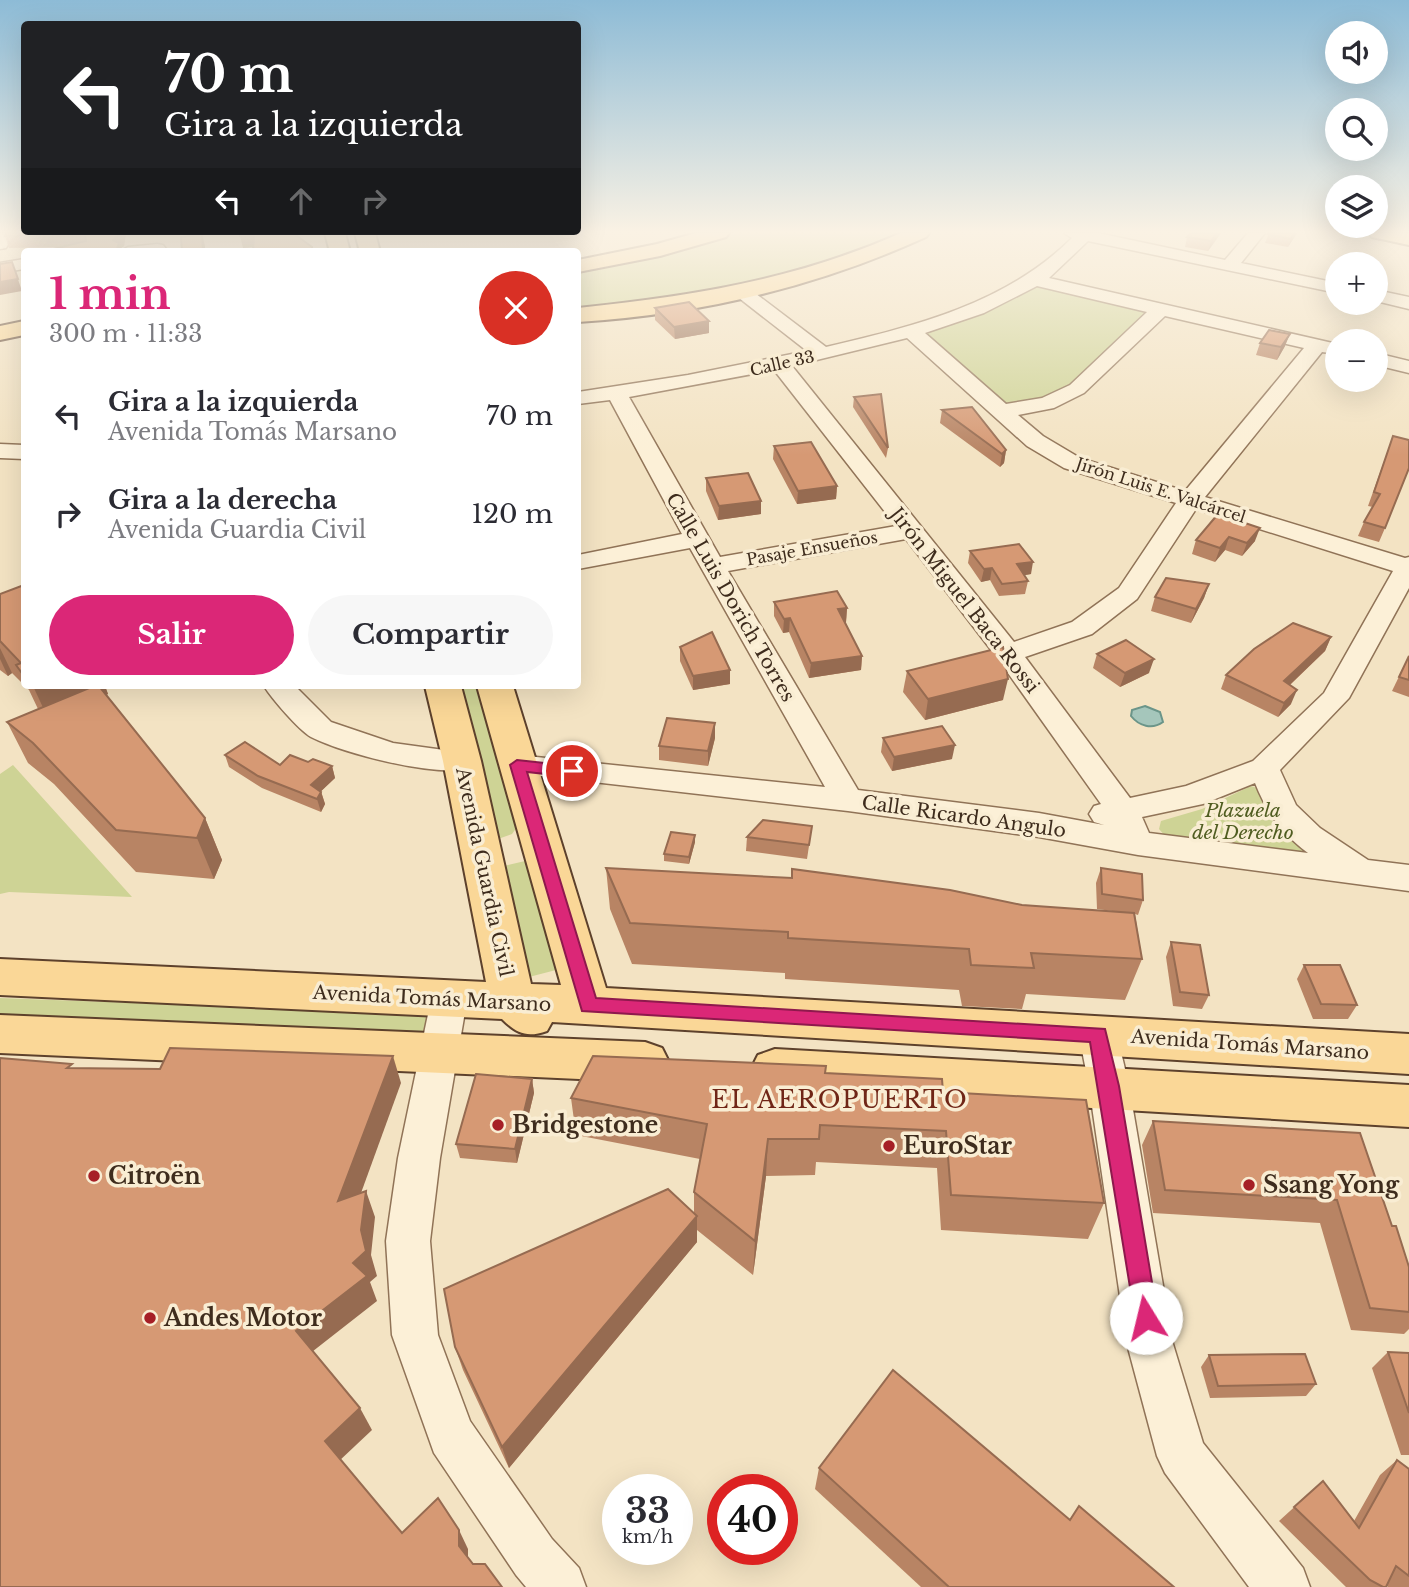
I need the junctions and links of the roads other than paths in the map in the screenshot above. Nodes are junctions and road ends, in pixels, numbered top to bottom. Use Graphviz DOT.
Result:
graph roads {
  1 [pos="663,307"];
  2 [pos="761,307"];
  3 [pos="981,307"];
  4 [pos="1153,307"];
  5 [pos="1161,309"];
  6 [pos="581,315"];
  7 [pos="21,329"];
  8 [pos="911,331"];
  9 [pos="0,333"];
  10 [pos="21,344"];
  11 [pos="1325,347"];
  12 [pos="0,348"];
  13 [pos="1325,349"];
  14 [pos="823,354"];
  15 [pos="1388,362"];
  16 [pos="781,365"];
  17 [pos="1409,367"];
  18 [pos="617,393"];
  19 [pos="581,398"];
  20 [pos="1000,411"];
  21 [pos="0,451"];
  22 [pos="21,452"];
  23 [pos="1189,501"];
  24 [pos="912,531"];
  25 [pos="697,539"];
  26 [pos="581,561"];
  27 [pos="712,566"];
  28 [pos="1408,567"];
  29 [pos="1008,653"];
  30 [pos="281,689"];
  31 [pos="444,689"];
  32 [pos="496,689"];
  33 [pos="462,761"];
  34 [pos="517,765"];
  35 [pos="1264,768"];
  36 [pos="848,800"];
  37 [pos="1123,811"];
  38 [pos="533,817"];
  39 [pos="1040,825"];
  40 [pos="477,836"];
  41 [pos="1139,843"];
  42 [pos="1364,873"];
  43 [pos="1409,878"];
  44 [pos="0,977"];
  45 [pos="449,1000"];
  46 [pos="512,1000"];
  47 [pos="589,1006"];
  48 [pos="0,1034"];
  49 [pos="1098,1035"];
  50 [pos="1409,1054"];
  51 [pos="440,1055"];
  52 [pos="594,1059"];
  53 [pos="684,1064"];
  54 [pos="738,1067"];
  55 [pos="1109,1086"];
  56 [pos="1409,1105"];
  57 [pos="560,1587"];
  58 [pos="1284,1587"];
  1 -- 6 [label="main road"];
  2 -- 14 [label="street"];
  3 -- 8 [label="street, Calle 33"];
  4 -- 5 [label="street"];
  5 -- 11 [label="street"];
  5 -- 20 [label="street"];
  7 -- 9 [label="main road"];
  8 -- 14 [label="street, Calle 33"];
  8 -- 20 [label="street, Jirón Luis E. Valcárcel"];
  10 -- 12 [label="main road"];
  13 -- 23 [label="street"];
  14 -- 16 [label="street, Calle 33"];
  15 -- 17 [label="street"];
  16 -- 18 [label="street, Calle 33"];
  16 -- 24 [label="street, Jirón Miguel Baca Rossi"];
  18 -- 19 [label="street, Calle 33"];
  18 -- 25 [label="street, Calle Luis Dorich Torres"];
  20 -- 23 [label="street, Jirón Luis E. Valcárcel"];
  21 -- 22 [label="street"];
  23 -- 28 [label="street, Jirón Luis E. Valcárcel"];
  23 -- 29 [label="street"];
  24 -- 27 [label="street, Pasaje Ensueños"];
  24 -- 29 [label="street, Jirón Miguel Baca Rossi"];
  25 -- 26 [label="street"];
  25 -- 27 [label="street, Calle Luis Dorich Torres"];
  27 -- 36 [label="street, Calle Luis Dorich Torres"];
  28 -- 35 [label="street"];
  29 -- 37 [label="street, Jirón Miguel Baca Rossi"];
  30 -- 33 [label="street"];
  31 -- 33 [label="main road, Avenida Guardia Civil"];
  32 -- 34 [label="main road"];
  33 -- 40 [label="main road, Avenida Guardia Civil"];
  34 -- 36 [label="street, Calle Ricardo Angulo"];
  34 -- 38 [label="main road"];
  35 -- 37 [label="street"];
  35 -- 42 [label="street"];
  36 -- 39 [label="street, Calle Ricardo Angulo"];
  37 -- 39 [label="street"];
  37 -- 41 [label="street, Jirón Miguel Baca Rossi"];
  38 -- 40 [label="main road"];
  38 -- 47 [label="main road"];
  39 -- 41 [label="street, Calle Ricardo Angulo"];
  40 -- 46 [label="main road, Avenida Guardia Civil"];
  41 -- 42 [label="street, Calle Ricardo Angulo"];
  42 -- 43 [label="street, Calle Ricardo Angulo"];
  44 -- 45 [label="main road, Avenida Tomás Marsano"];
  45 -- 46 [label="main road, Avenida Tomás Marsano"];
  45 -- 51 [label="street"];
  46 -- 47 [label="main road, Avenida Tomás Marsano"];
  46 -- 52 [label="main road, Avenida Guardia Civil"];
  47 -- 49 [label="main road, Avenida Tomás Marsano"];
  48 -- 51 [label="main road"];
  49 -- 50 [label="main road, Avenida Tomás Marsano"];
  49 -- 55 [label="street"];
  51 -- 52 [label="main road"];
  51 -- 57 [label="street"];
  52 -- 53 [label="main road"];
  54 -- 55 [label="main road"];
  55 -- 56 [label="main road"];
  55 -- 58 [label="street"];
}
